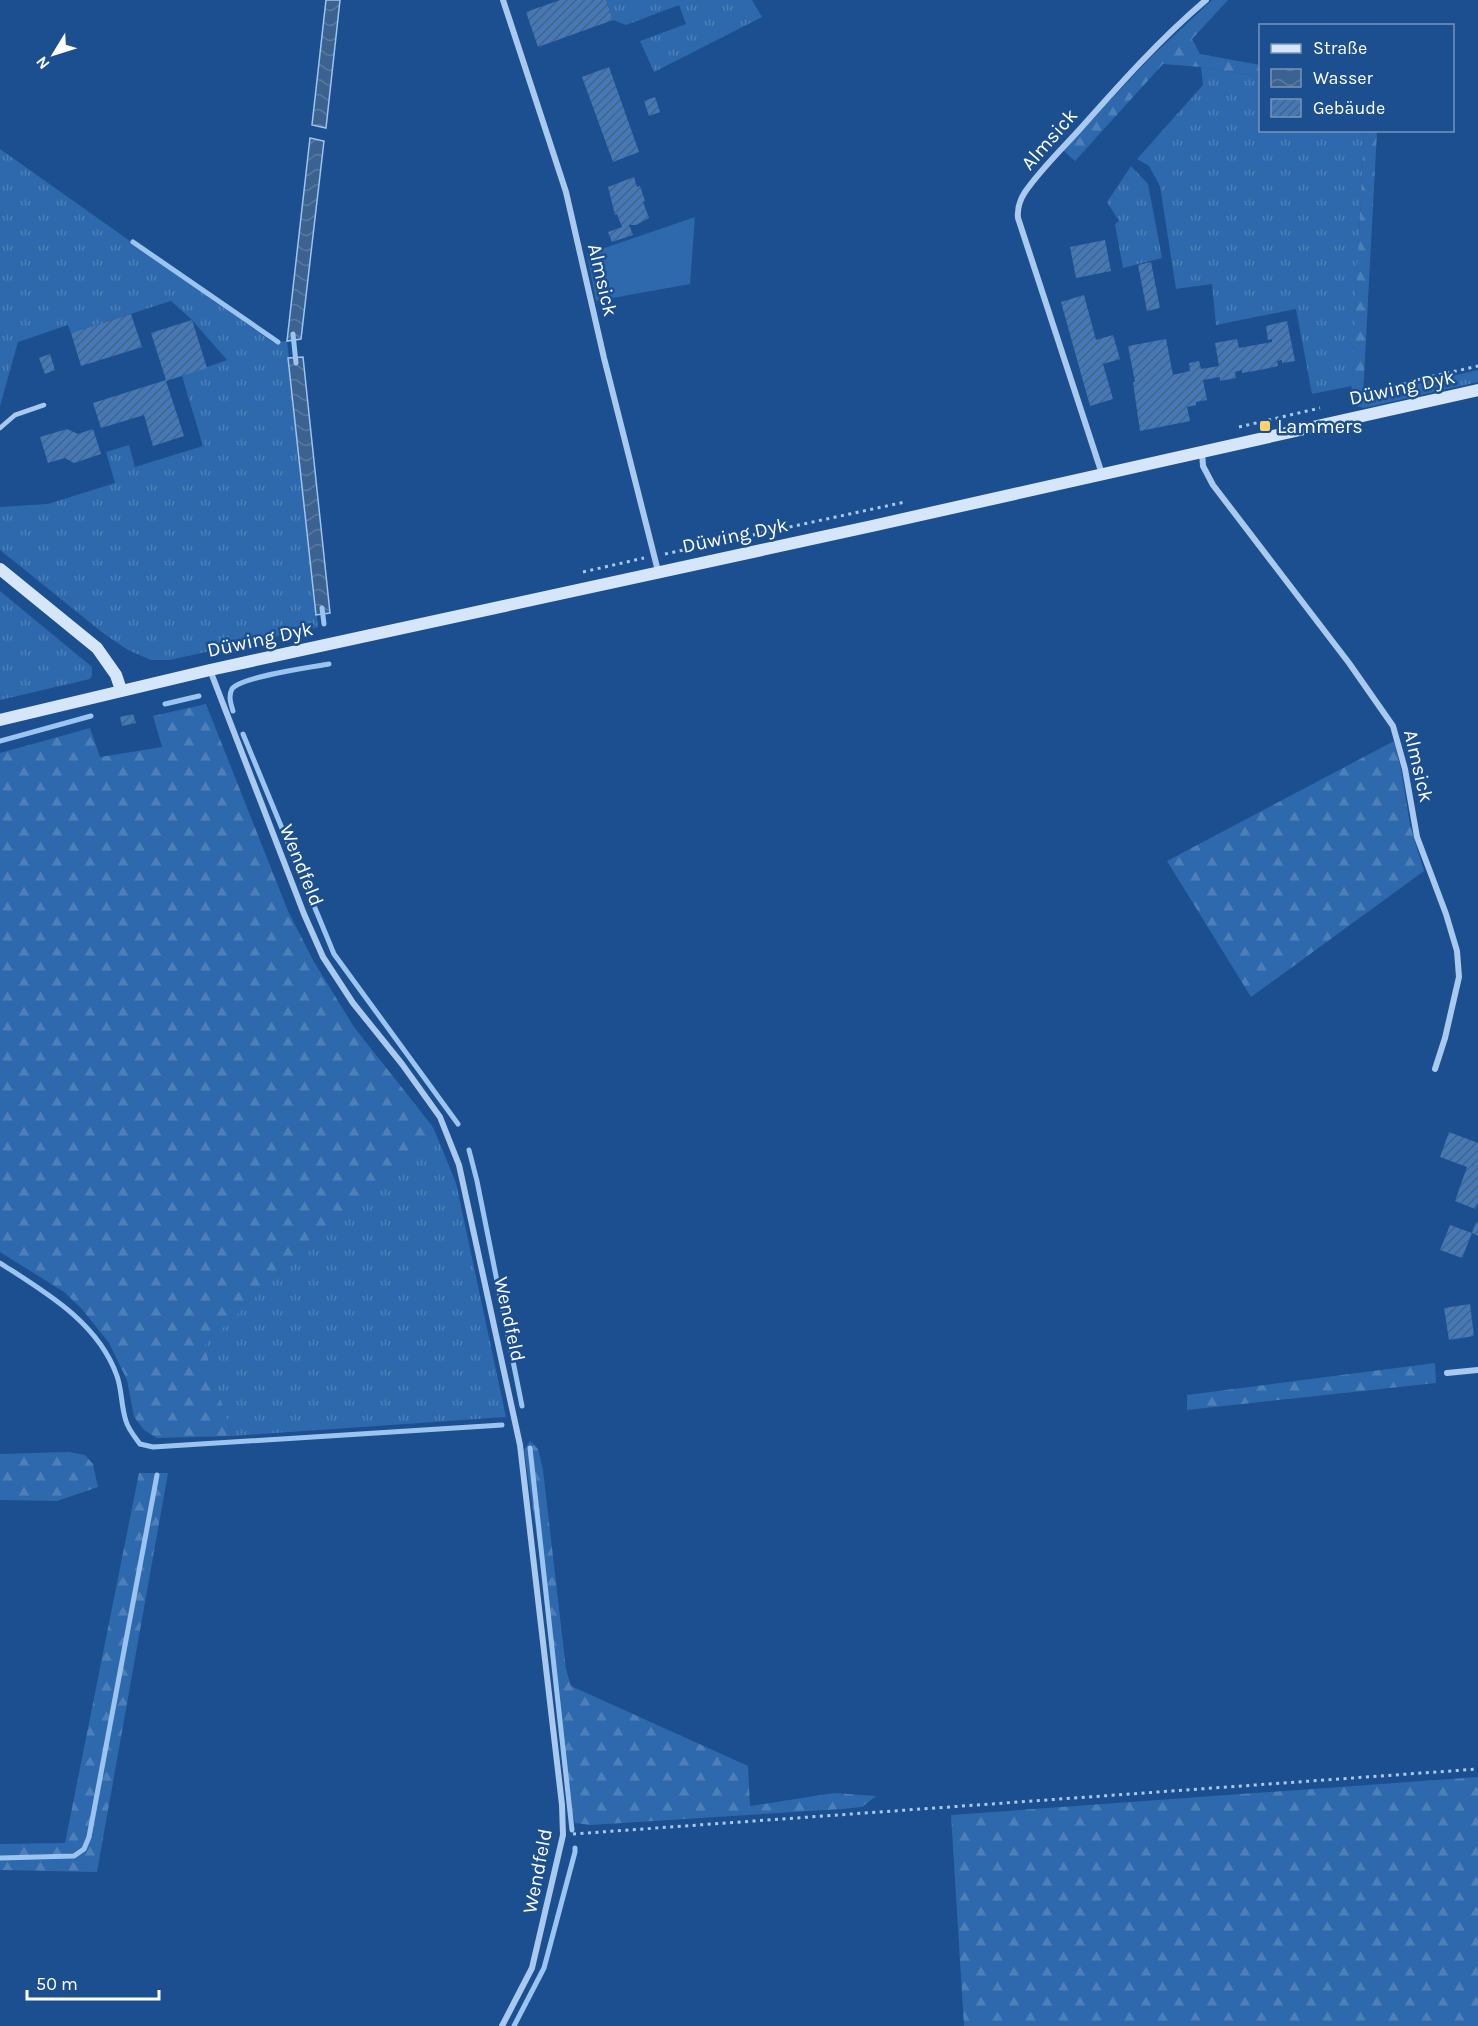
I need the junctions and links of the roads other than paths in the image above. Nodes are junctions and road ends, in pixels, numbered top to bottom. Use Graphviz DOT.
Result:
graph roads {
  1 [pos="503,0"];
  2 [pos="1206,0"];
  3 [pos="1478,390"];
  4 [pos="44,405"];
  5 [pos="0,428"];
  6 [pos="1202,451"];
  7 [pos="1102,474"];
  8 [pos="0,569"];
  9 [pos="658,572"];
  10 [pos="210,670"];
  11 [pos="121,690"];
  12 [pos="0,720"];
  13 [pos="1435,1069"];
  14 [pos="1478,1370"];
  15 [pos="1447,1373"];
  16 [pos="502,2026"];
  1 -- 9 [label="street, Almsick"];
  2 -- 7 [label="street, Almsick"];
  3 -- 6 [label="street, Düwing Dyk"];
  4 -- 5 [label="lane"];
  6 -- 7 [label="street, Düwing Dyk"];
  6 -- 13 [label="street, Almsick"];
  7 -- 9 [label="street, Düwing Dyk"];
  8 -- 11 [label="street"];
  9 -- 10 [label="street, Düwing Dyk"];
  10 -- 11 [label="street, Düwing Dyk"];
  10 -- 16 [label="street, Wendfeld"];
  11 -- 12 [label="street, Düwing Dyk"];
  14 -- 15 [label="street"];
}
